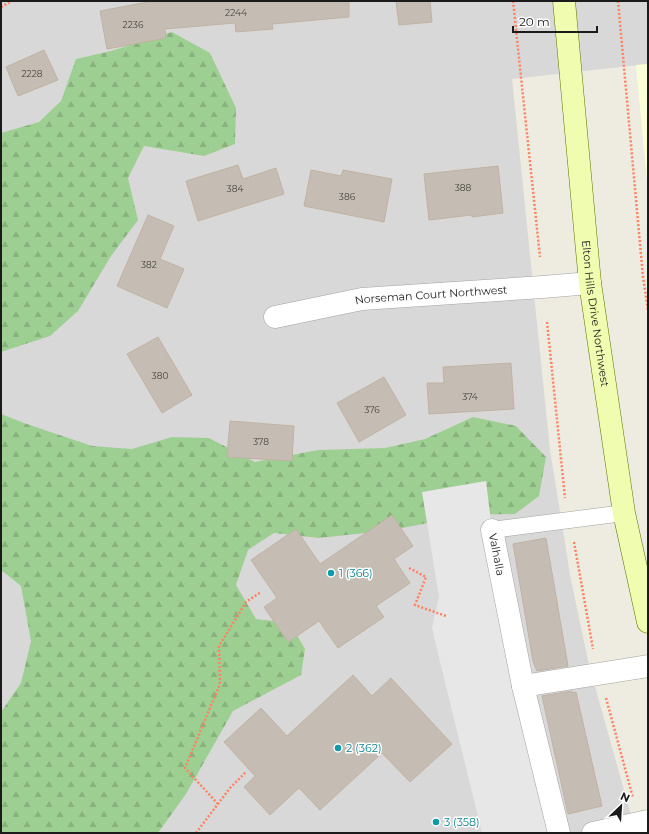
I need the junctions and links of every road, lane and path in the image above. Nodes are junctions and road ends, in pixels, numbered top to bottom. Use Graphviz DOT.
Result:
graph roads {
  1 [pos="12,1"];
  2 [pos="513,1"];
  3 [pos="564,1"];
  4 [pos="618,1"];
  5 [pos="1,7"];
  6 [pos="540,257"];
  7 [pos="590,283"];
  8 [pos="648,310"];
  9 [pos="275,317"];
  10 [pos="547,322"];
  11 [pos="565,499"];
  12 [pos="624,513"];
  13 [pos="492,530"];
  14 [pos="409,568"];
  15 [pos="260,592"];
  16 [pos="446,616"];
  17 [pos="648,622"];
  18 [pos="648,666"];
  19 [pos="523,686"];
  20 [pos="246,772"];
  21 [pos="218,804"];
  22 [pos="648,821"];
  23 [pos="196,833"];
  24 [pos="559,833"];
  25 [pos="593,833"];
  1 -- 5 [label="path"];
  2 -- 6 [label="path"];
  3 -- 7 [label="main road, Elton Hills Drive Northwest"];
  4 -- 8 [label="path"];
  7 -- 9 [label="street, Norseman Court Northwest"];
  7 -- 12 [label="main road, Elton Hills Drive Northwest"];
  10 -- 11 [label="path"];
  12 -- 13 [label="lane, Valhalla"];
  12 -- 17 [label="main road, Elton Hills Drive Northwest"];
  13 -- 19 [label="street, Valhalla"];
  14 -- 16 [label="path"];
  15 -- 21 [label="path"];
  18 -- 19 [label="street"];
  19 -- 24 [label="street, Valhalla"];
  20 -- 21 [label="path"];
  21 -- 23 [label="path"];
  22 -- 25 [label="street"];
}
